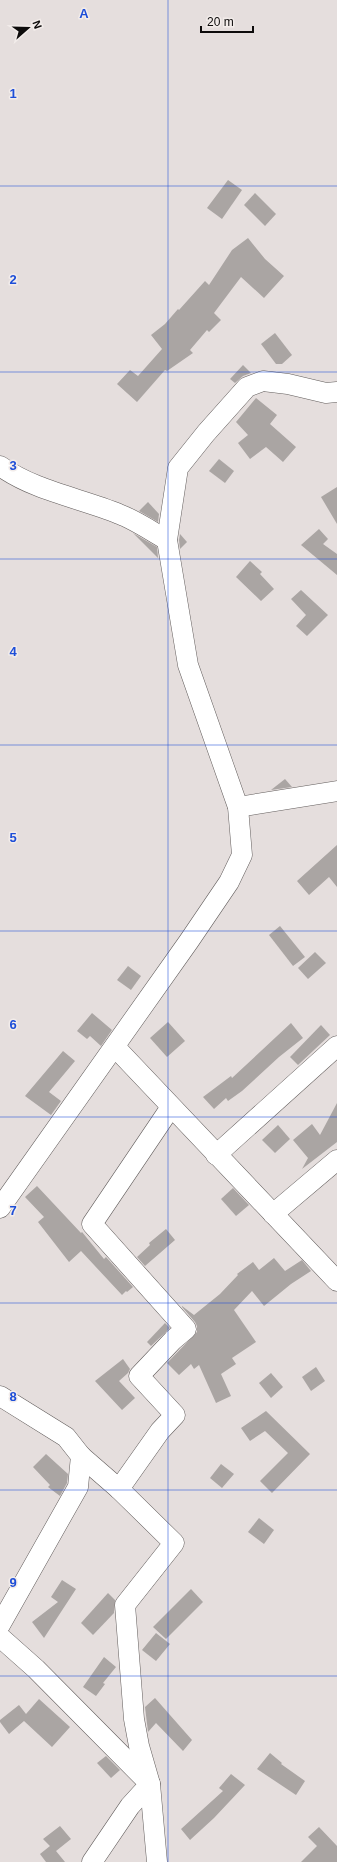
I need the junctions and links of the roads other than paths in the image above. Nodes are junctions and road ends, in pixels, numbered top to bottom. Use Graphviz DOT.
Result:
graph roads {
  1 [pos="337,392"];
  2 [pos="0,466"];
  3 [pos="167,540"];
  4 [pos="337,791"];
  5 [pos="238,808"];
  6 [pos="337,1046"];
  7 [pos="115,1047"];
  8 [pos="172,1107"];
  9 [pos="216,1155"];
  10 [pos="337,1160"];
  11 [pos="0,1208"];
  12 [pos="273,1214"];
  13 [pos="337,1281"];
  14 [pos="0,1396"];
  15 [pos="81,1456"];
  16 [pos="119,1489"];
  17 [pos="0,1624"];
  18 [pos="0,1637"];
  19 [pos="150,1784"];
  20 [pos="92,1862"];
  21 [pos="157,1862"];
  1 -- 3 [label="street"];
  2 -- 3 [label="street"];
  3 -- 5 [label="street"];
  4 -- 5 [label="street"];
  5 -- 7 [label="street"];
  6 -- 9 [label="street"];
  7 -- 8 [label="street"];
  7 -- 11 [label="street"];
  8 -- 9 [label="street"];
  8 -- 16 [label="street"];
  9 -- 12 [label="street"];
  10 -- 12 [label="street"];
  12 -- 13 [label="street"];
  14 -- 15 [label="street"];
  15 -- 16 [label="street"];
  15 -- 17 [label="street"];
  16 -- 19 [label="street"];
  18 -- 19 [label="street"];
  19 -- 20 [label="street"];
  19 -- 21 [label="street"];
}
